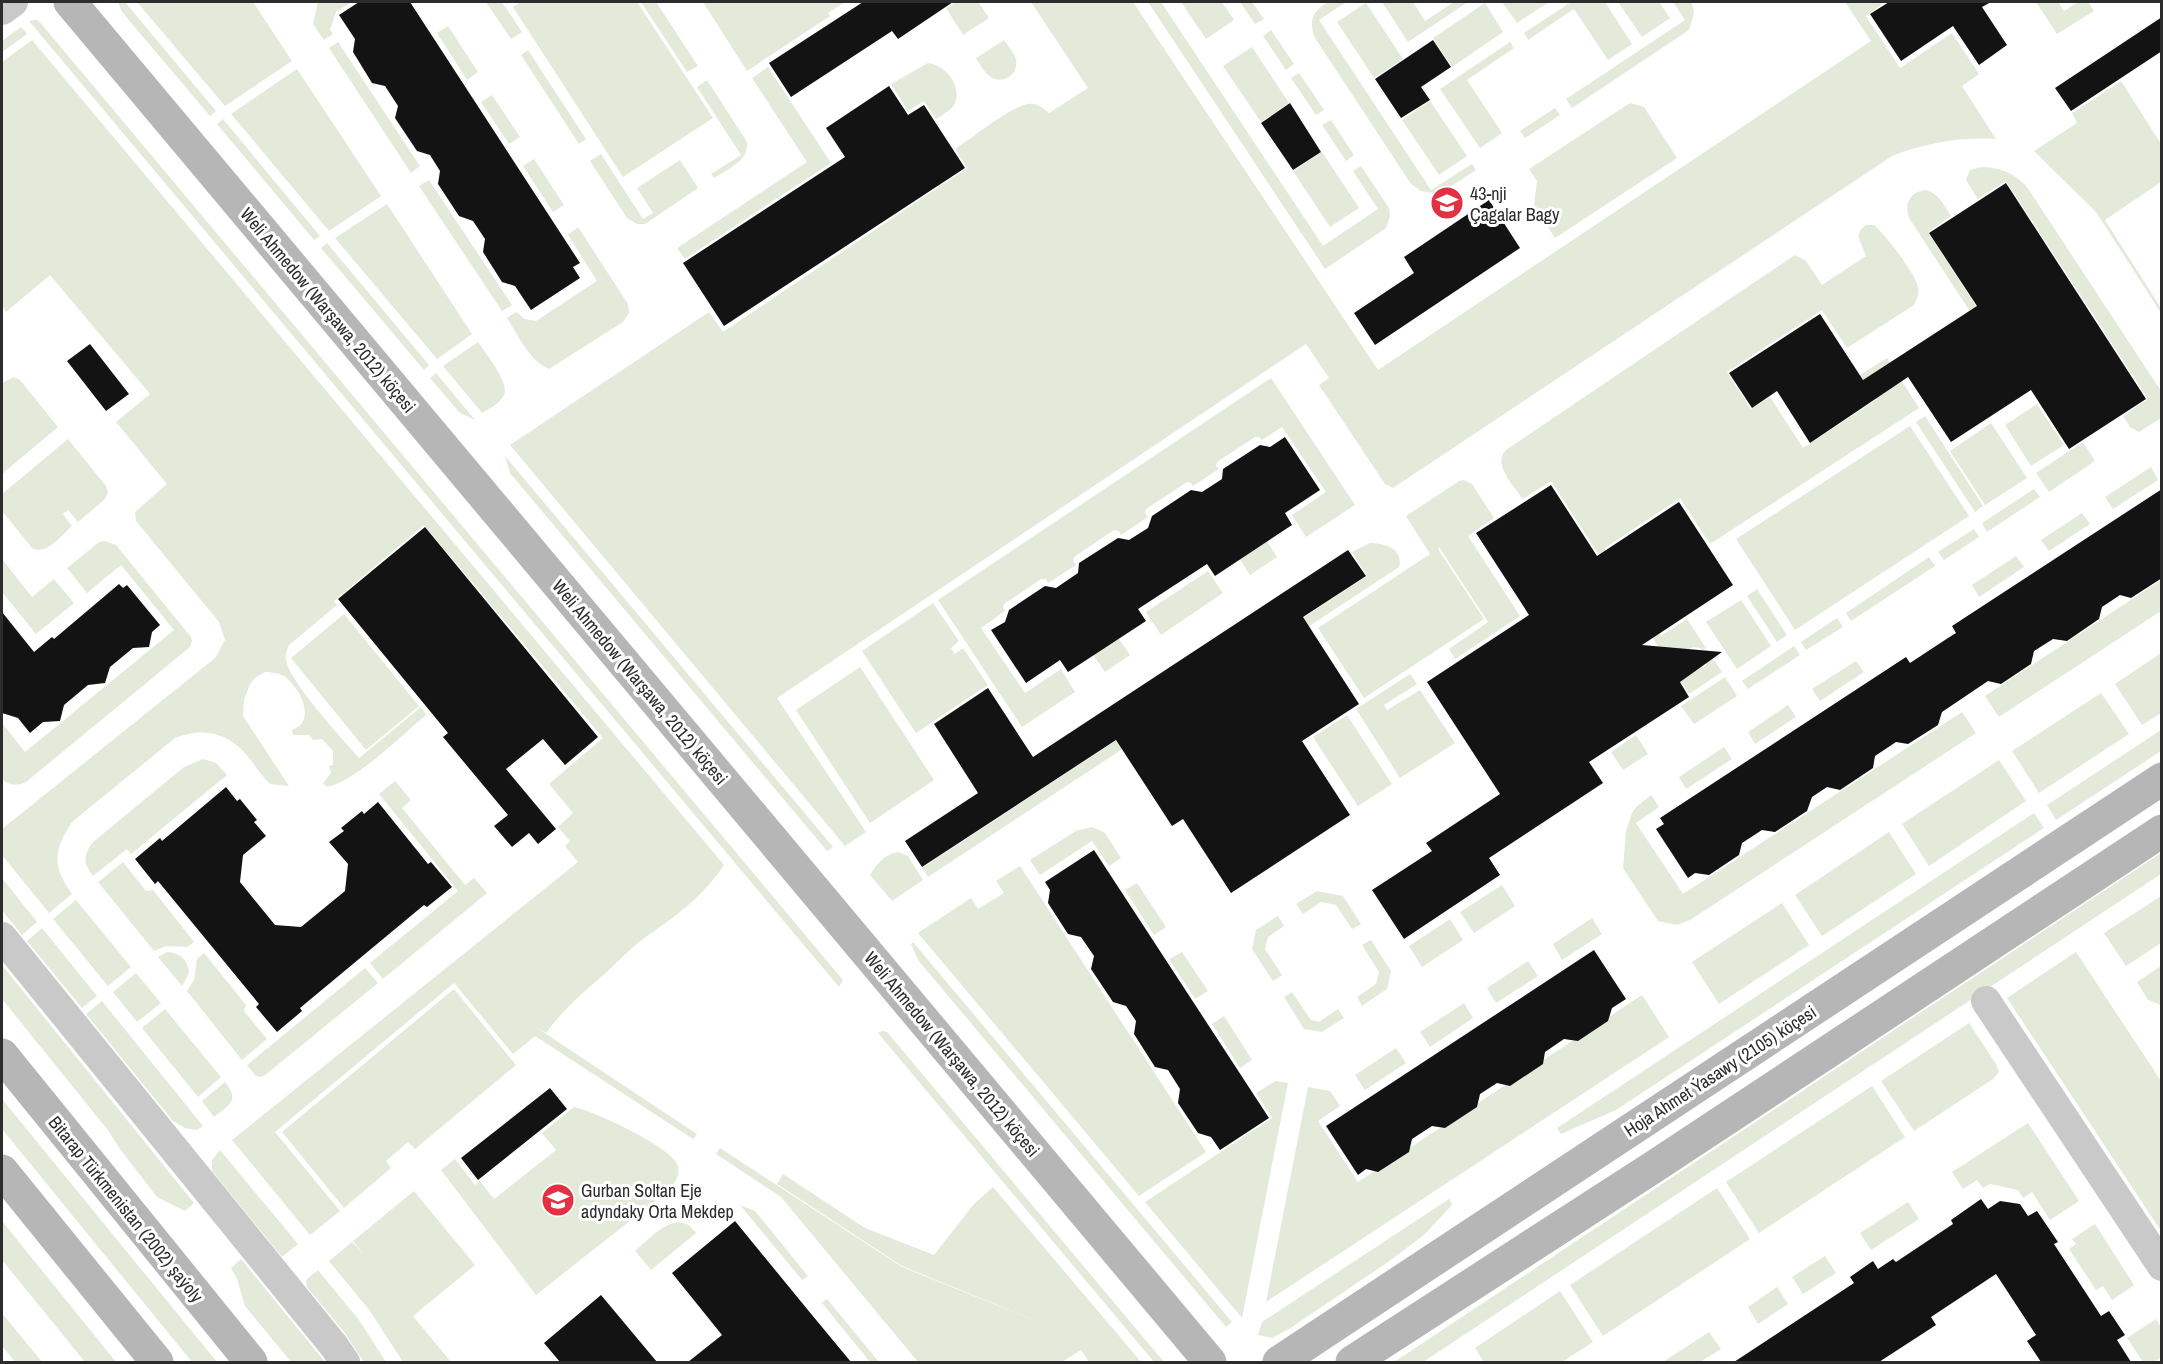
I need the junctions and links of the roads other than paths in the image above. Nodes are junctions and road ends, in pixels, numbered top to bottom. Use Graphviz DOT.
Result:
graph roads {
  1 [pos="13,2"];
  2 [pos="70,2"];
  3 [pos="2,10"];
  4 [pos="2162,779"];
  5 [pos="2162,831"];
  6 [pos="2,937"];
  7 [pos="1986,1001"];
  8 [pos="2,1056"];
  9 [pos="2,1171"];
  10 [pos="2162,1266"];
  11 [pos="157,1362"];
  12 [pos="251,1362"];
  13 [pos="345,1362"];
  14 [pos="1210,1362"];
  15 [pos="1279,1362"];
  16 [pos="1352,1362"];
  1 -- 3 [label="street"];
  2 -- 14 [label="main road, Weli Ahmedow (Warşawa, 2012) köçesi"];
  4 -- 15 [label="main road, Hoja Ahmet Ýasawy (2105) köçesi"];
  5 -- 16 [label="main road"];
  6 -- 13 [label="street"];
  7 -- 10 [label="street"];
  8 -- 12 [label="main road, Bitarap Türkmenistan (2002) şaýoly"];
  9 -- 11 [label="main road"];
}
